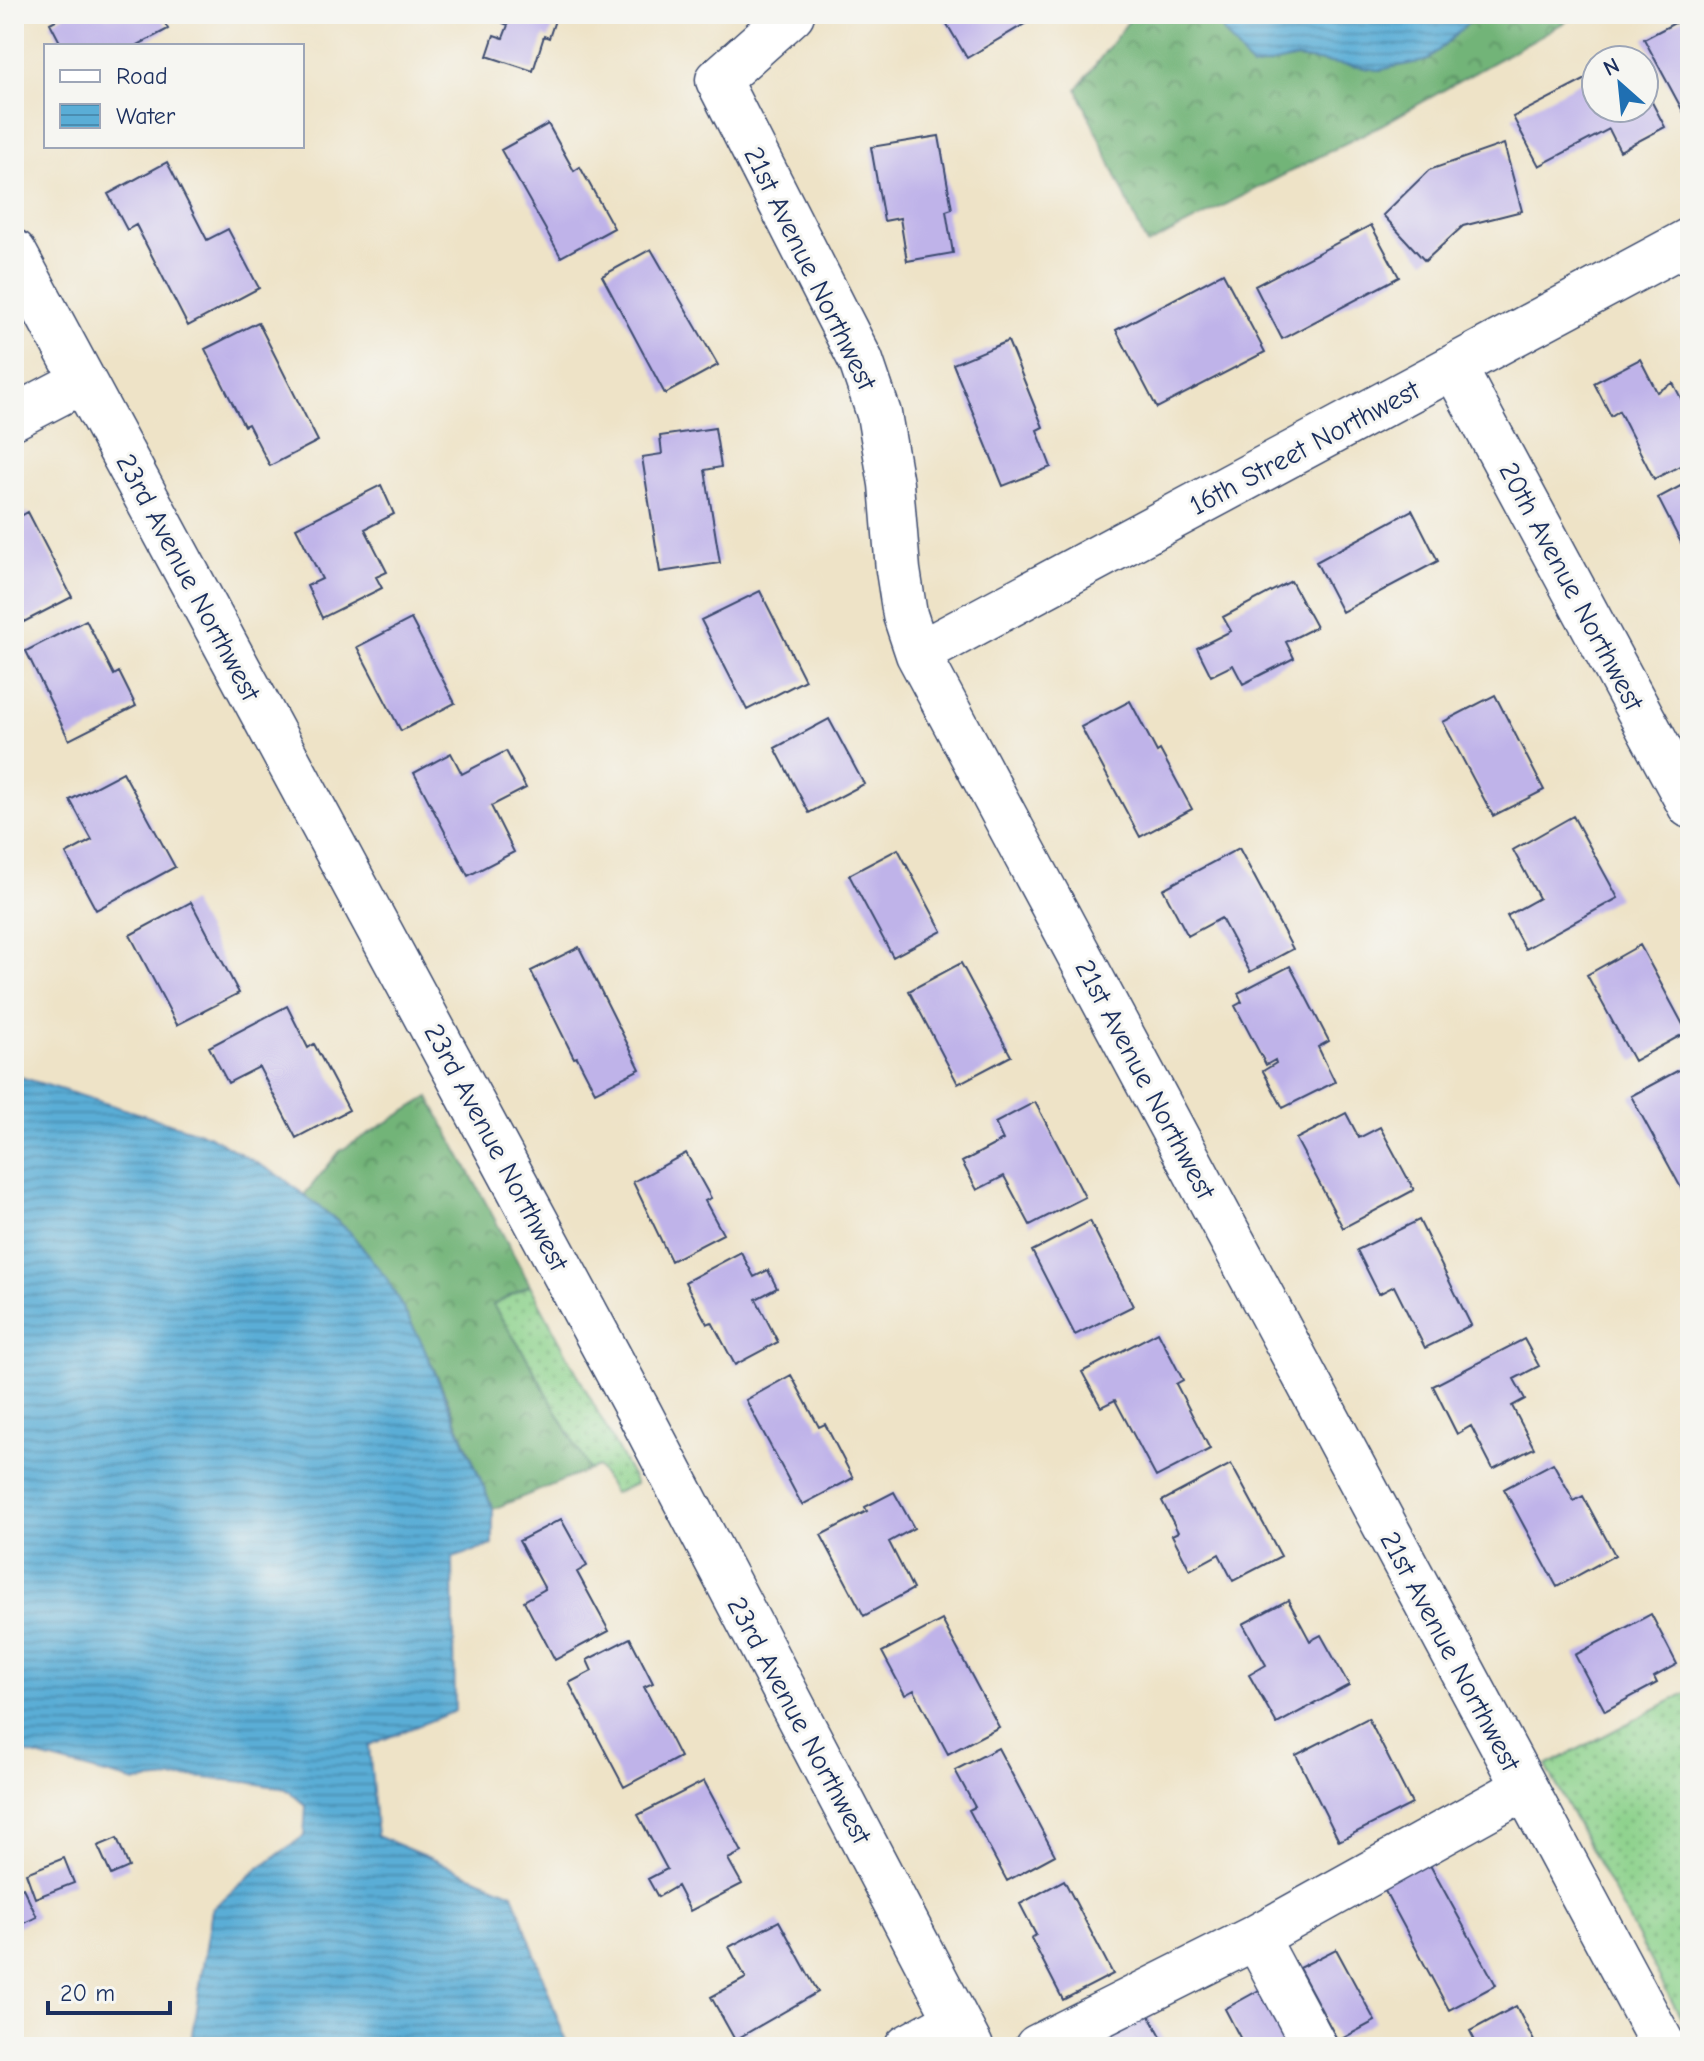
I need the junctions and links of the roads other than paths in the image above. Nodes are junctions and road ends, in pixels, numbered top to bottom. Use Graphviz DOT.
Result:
graph roads {
  1 [pos="792,14"];
  2 [pos="1690,240"];
  3 [pos="14,252"];
  4 [pos="1454,367"];
  5 [pos="83,381"];
  6 [pos="14,417"];
  7 [pos="918,654"];
  8 [pos="1690,806"];
  9 [pos="1524,1788"];
  10 [pos="1256,1937"];
  11 [pos="964,2033"];
  12 [pos="907,2047"];
  13 [pos="1037,2047"];
  14 [pos="1315,2047"];
  15 [pos="1664,2047"];
  1 -- 7 [label="street, 21st Avenue Northwest"];
  2 -- 4 [label="street, 16th Street Northwest"];
  3 -- 5 [label="street, 23rd Avenue Northwest"];
  4 -- 7 [label="street, 16th Street Northwest"];
  4 -- 8 [label="street, 20th Avenue Northwest"];
  5 -- 6 [label="street"];
  5 -- 11 [label="street, 23rd Avenue Northwest"];
  7 -- 9 [label="street, 21st Avenue Northwest"];
  9 -- 10 [label="street"];
  9 -- 15 [label="street, 21st Avenue Northwest"];
  10 -- 13 [label="street"];
  10 -- 14 [label="street"];
  11 -- 12 [label="street"];
}
